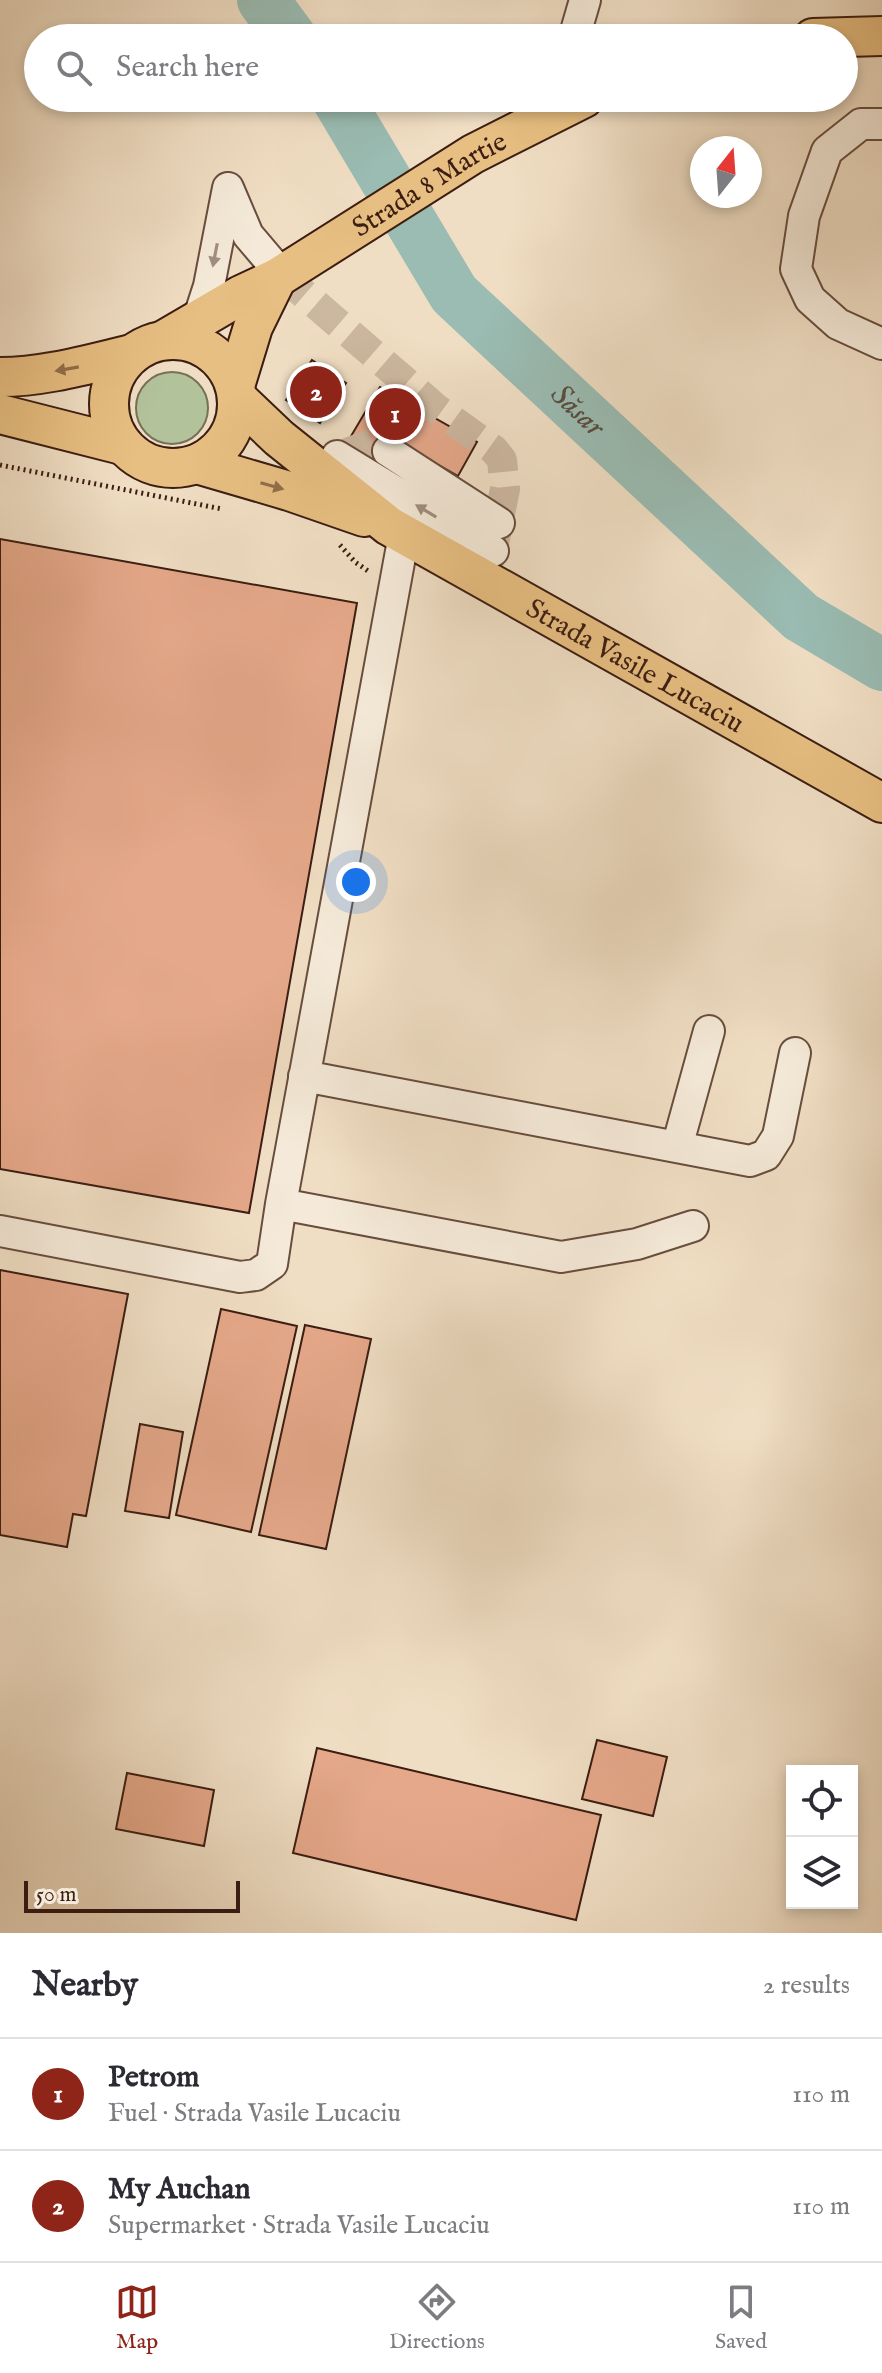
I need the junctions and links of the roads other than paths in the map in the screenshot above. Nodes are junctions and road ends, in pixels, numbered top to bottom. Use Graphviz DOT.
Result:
graph roads {
  1 [pos="585,0"];
  2 [pos="578,24"];
  3 [pos="882,36"];
  4 [pos="858,37"];
  5 [pos="548,112"];
  6 [pos="882,124"];
  7 [pos="287,272"];
  8 [pos="198,320"];
  9 [pos="882,344"];
  10 [pos="148,347"];
  11 [pos="0,377"];
  12 [pos="236,392"];
  13 [pos="0,414"];
  14 [pos="122,445"];
  15 [pos="388,451"];
  16 [pos="329,456"];
  17 [pos="197,464"];
  18 [pos="396,530"];
  19 [pos="882,803"];
  20 [pos="709,1031"];
  21 [pos="795,1053"];
  22 [pos="304,1076"];
  23 [pos="677,1147"];
  24 [pos="281,1204"];
  25 [pos="693,1226"];
  26 [pos="0,1231"];
  1 -- 2 [label="lane"];
  3 -- 4 [label="main road"];
  5 -- 7 [label="main road, Strada 8 Martie"];
  6 -- 9 [label="lane"];
  7 -- 8 [label="main road, Strada 8 Martie"];
  7 -- 8 [label="lane, one-way"];
  7 -- 12 [label="main road"];
  8 -- 10 [label="main road, Strada 8 Martie"];
  10 -- 11 [label="main road, one-way"];
  10 -- 12 [label="main road"];
  10 -- 14 [label="main road"];
  12 -- 16 [label="main road, Strada Vasile Lucaciu"];
  12 -- 17 [label="main road"];
  13 -- 14 [label="main road"];
  14 -- 17 [label="main road"];
  15 -- 16 [label="lane, one-way"];
  16 -- 18 [label="main road, Strada Vasile Lucaciu"];
  17 -- 18 [label="main road, Strada Vasile Lucaciu, one-way"];
  18 -- 19 [label="main road, Strada Vasile Lucaciu"];
  18 -- 22 [label="lane"];
  20 -- 23 [label="lane"];
  21 -- 23 [label="lane"];
  22 -- 23 [label="lane"];
  22 -- 24 [label="lane"];
  24 -- 25 [label="lane"];
  24 -- 26 [label="lane"];
}
